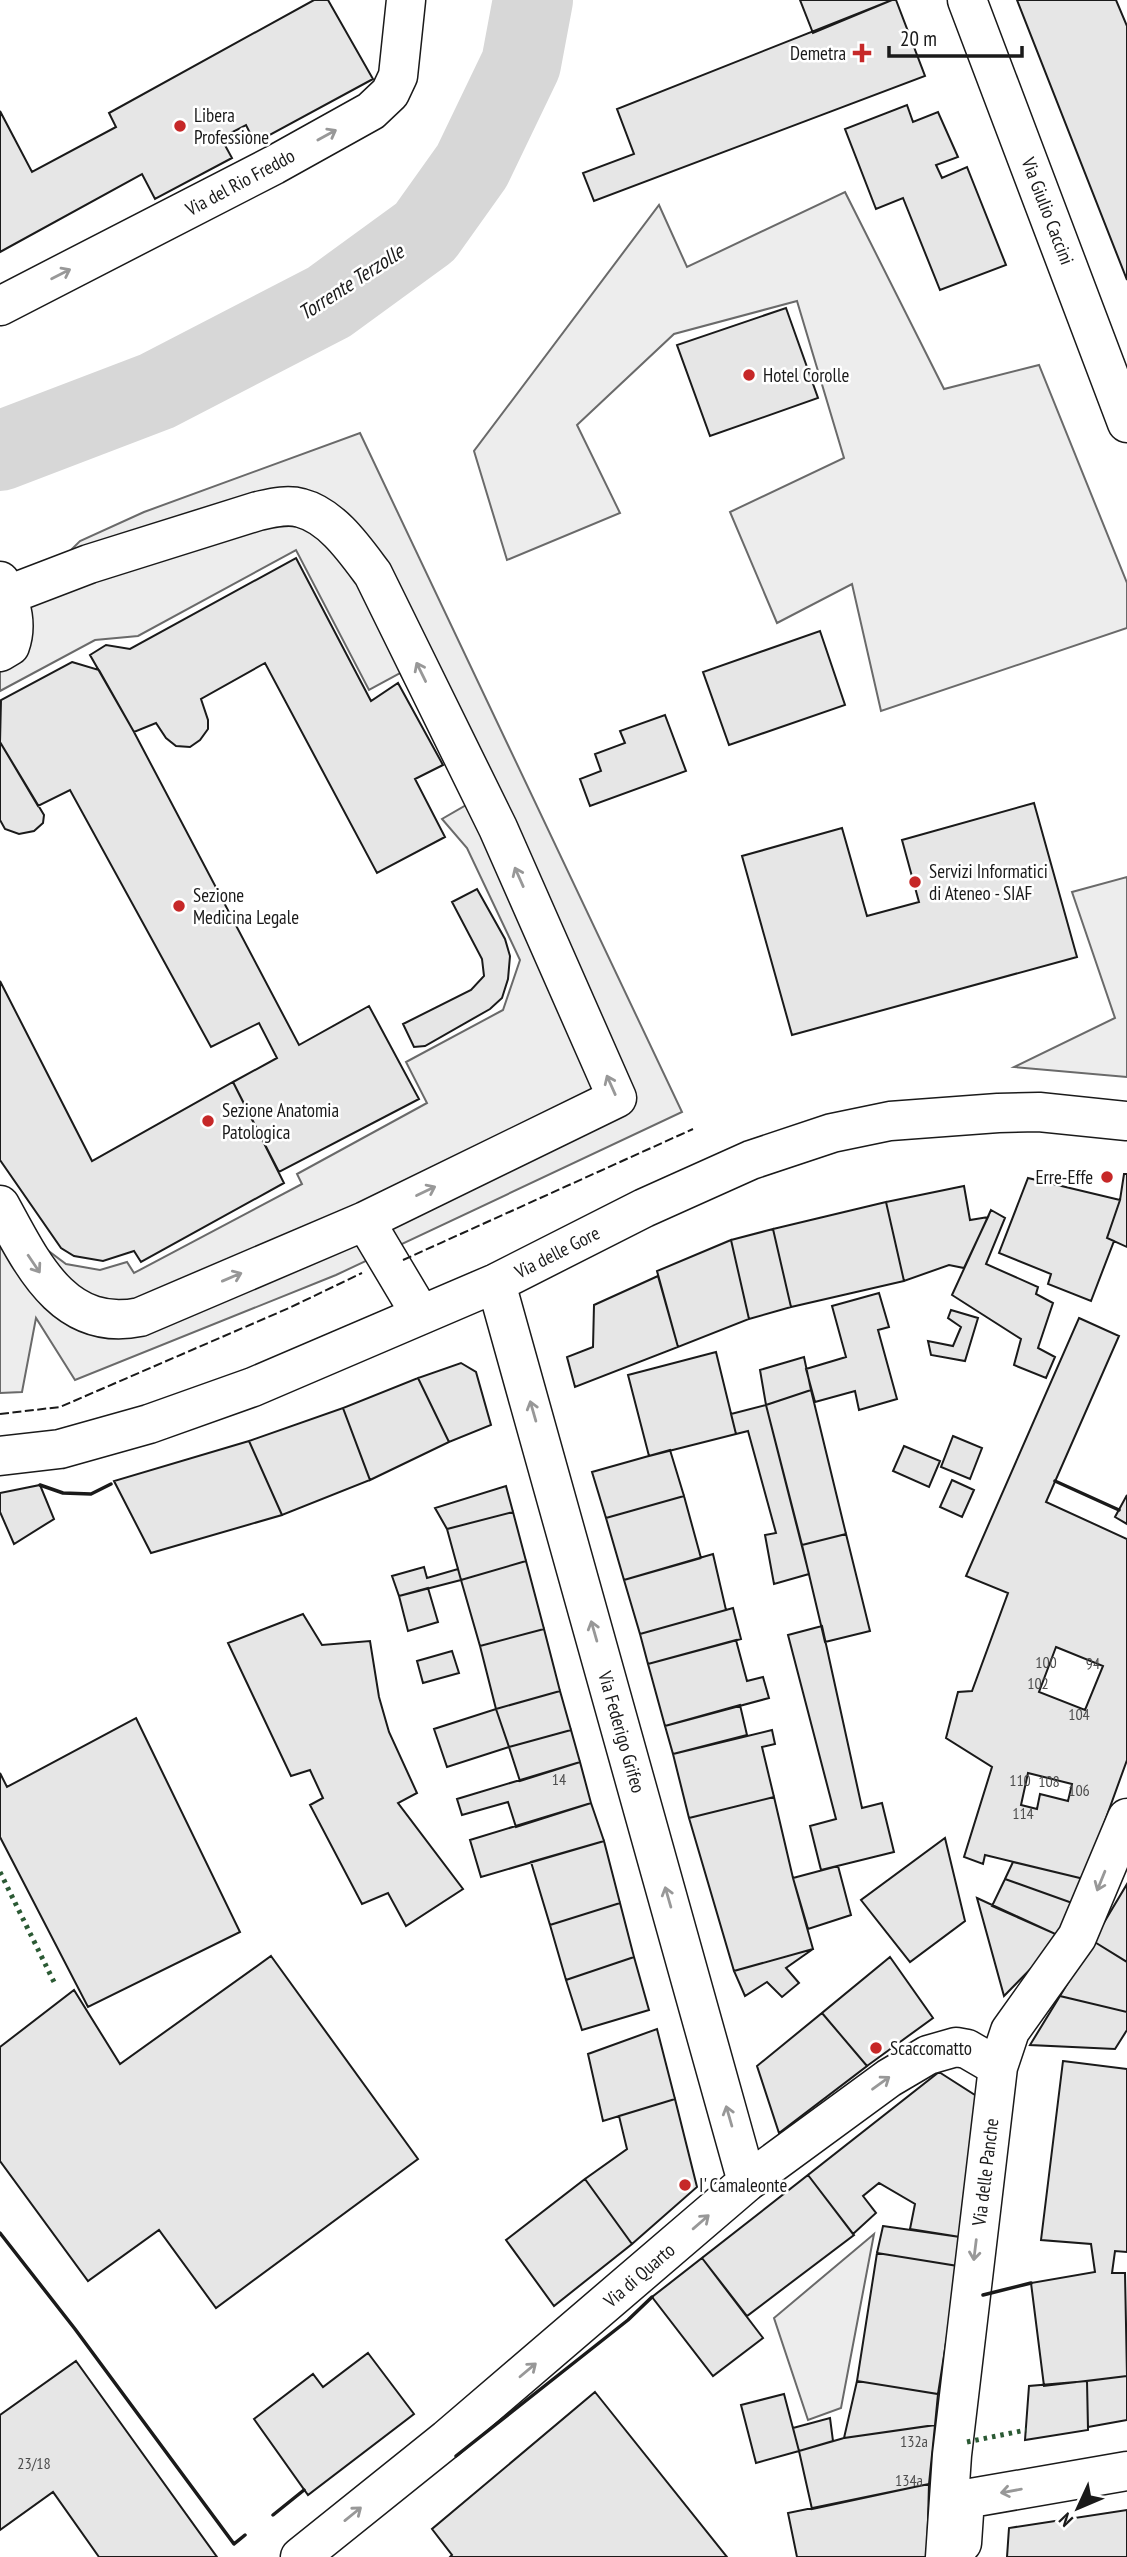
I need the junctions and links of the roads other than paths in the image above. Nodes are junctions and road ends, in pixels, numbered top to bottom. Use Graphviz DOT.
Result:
graph roads {
  1 [pos="406,0"];
  2 [pos="967,0"];
  3 [pos="0,306"];
  4 [pos="1127,424"];
  5 [pos="3,592"];
  6 [pos="0,652"];
  7 [pos="1127,1121"];
  8 [pos="0,1205"];
  9 [pos="365,1221"];
  10 [pos="496,1283"];
  11 [pos="421,1315"];
  12 [pos="0,1456"];
  13 [pos="1127,1818"];
  14 [pos="998,2067"];
  15 [pos="747,2182"];
  16 [pos="1127,2471"];
  17 [pos="300,2557"];
  18 [pos="945,2557"];
  19 [pos="961,2557"];
  3 -- 1 [label="street, Via del Rio Freddo, one-way"];
  2 -- 4 [label="street, Via Giulio Caccini"];
  5 -- 6 [label="street"];
  9 -- 5 [label="street, one-way"];
  7 -- 10 [label="street, Via delle Gore"];
  8 -- 9 [label="street, one-way"];
  9 -- 11 [label="street"];
  10 -- 11 [label="street, Via delle Gore"];
  15 -- 10 [label="street, Via Federigo Grifeo, one-way"];
  11 -- 12 [label="street, Via delle Gore"];
  13 -- 14 [label="street, Via delle Panche, one-way"];
  15 -- 14 [label="street, Via di Quarto, one-way"];
  14 -- 18 [label="street, Via delle Panche, one-way"];
  17 -- 15 [label="street, Via di Quarto, one-way"];
  16 -- 19 [label="street, one-way"];
}
